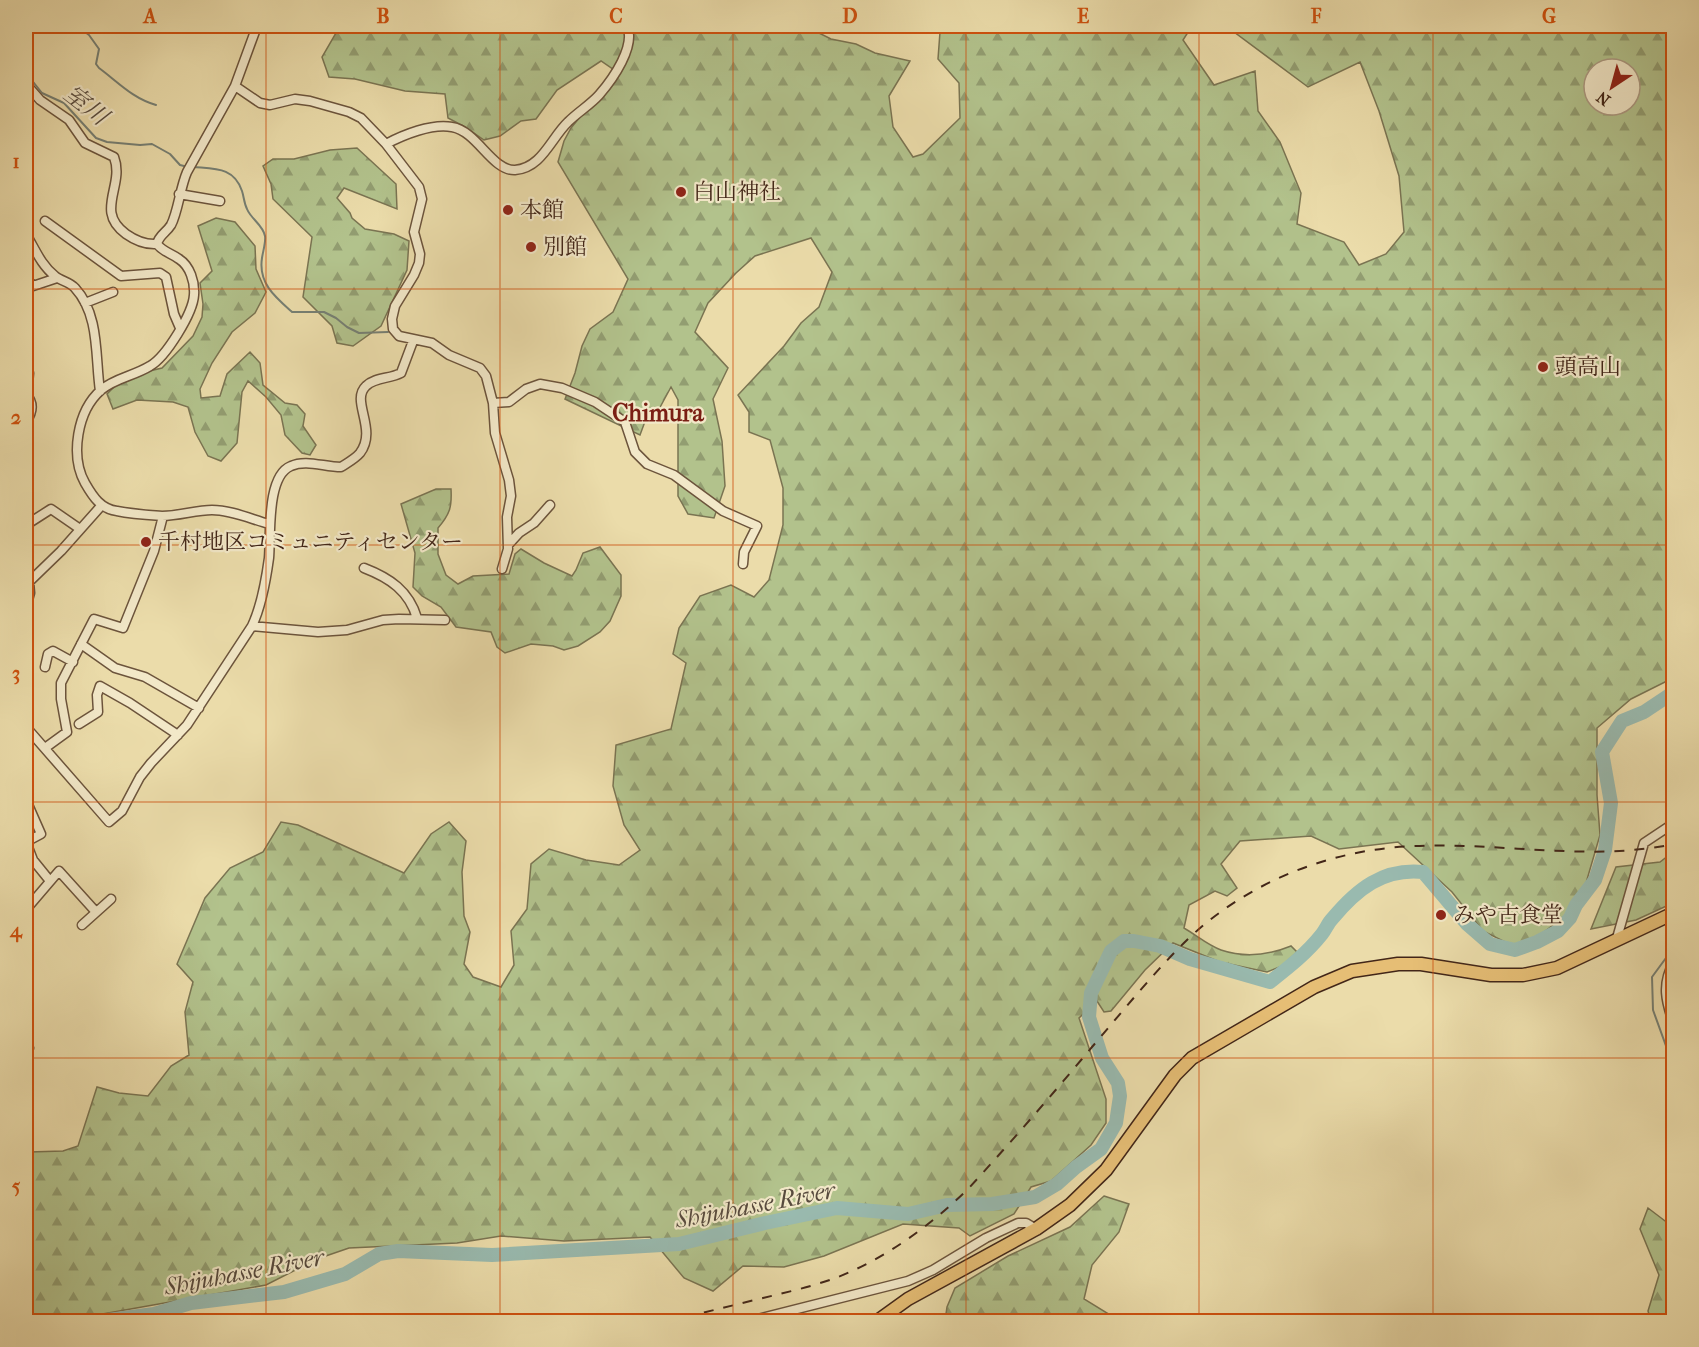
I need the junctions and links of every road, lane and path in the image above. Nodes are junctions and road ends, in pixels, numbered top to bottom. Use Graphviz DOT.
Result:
graph roads {
  1 [pos="257,26"];
  2 [pos="630,28"];
  3 [pos="26,84"];
  4 [pos="235,86"];
  5 [pos="386,144"];
  6 [pos="179,194"];
  7 [pos="220,201"];
  8 [pos="45,221"];
  9 [pos="26,234"];
  10 [pos="157,244"];
  11 [pos="26,278"];
  12 [pos="57,278"];
  13 [pos="113,292"];
  14 [pos="85,303"];
  15 [pos="180,327"];
  16 [pos="413,341"];
  17 [pos="29,373"];
  18 [pos="100,391"];
  19 [pos="26,394"];
  20 [pos="493,403"];
  21 [pos="26,422"];
  22 [pos="550,505"];
  23 [pos="101,506"];
  24 [pos="164,516"];
  25 [pos="269,524"];
  26 [pos="26,525"];
  27 [pos="80,530"];
  28 [pos="508,545"];
  29 [pos="743,564"];
  30 [pos="364,568"];
  31 [pos="502,570"];
  32 [pos="26,607"];
  33 [pos="417,618"];
  34 [pos="445,620"];
  35 [pos="252,626"];
  36 [pos="81,644"];
  37 [pos="44,662"];
  38 [pos="73,662"];
  39 [pos="199,708"];
  40 [pos="79,724"];
  41 [pos="26,727"];
  42 [pos="178,735"];
  43 [pos="45,748"];
  44 [pos="26,800"];
  45 [pos="1674,823"];
  46 [pos="50,881"];
  47 [pos="111,899"];
  48 [pos="27,907"];
  49 [pos="96,912"];
  50 [pos="1674,913"];
  51 [pos="82,925"];
  52 [pos="1617,938"];
  53 [pos="1674,962"];
  54 [pos="1674,1025"];
  55 [pos="1036,1229"];
  56 [pos="746,1322"];
  57 [pos="876,1322"];
  1 -- 4 [label="street"];
  2 -- 5 [label="street"];
  3 -- 10 [label="street"];
  4 -- 5 [label="street"];
  4 -- 6 [label="street"];
  5 -- 16 [label="street"];
  6 -- 7 [label="street"];
  6 -- 10 [label="street"];
  8 -- 15 [label="street"];
  9 -- 12 [label="street"];
  10 -- 15 [label="street"];
  11 -- 12 [label="street"];
  12 -- 14 [label="street"];
  13 -- 14 [label="street"];
  14 -- 18 [label="street"];
  15 -- 18 [label="street"];
  16 -- 20 [label="street"];
  16 -- 25 [label="street"];
  17 -- 19 [label="street"];
  18 -- 23 [label="street"];
  19 -- 21 [label="street"];
  20 -- 28 [label="street"];
  20 -- 29 [label="street"];
  22 -- 28 [label="street"];
  23 -- 24 [label="street"];
  23 -- 27 [label="street"];
  24 -- 25 [label="street"];
  24 -- 36 [label="street"];
  25 -- 35 [label="street"];
  26 -- 27 [label="street"];
  27 -- 32 [label="street"];
  28 -- 31 [label="street"];
  30 -- 33 [label="street"];
  33 -- 34 [label="street"];
  33 -- 35 [label="street"];
  35 -- 39 [label="street"];
  36 -- 38 [label="street"];
  36 -- 39 [label="street"];
  37 -- 38 [label="street"];
  38 -- 43 [label="street"];
  39 -- 42 [label="street"];
  40 -- 42 [label="street"];
  41 -- 43 [label="street"];
  42 -- 43 [label="street"];
  44 -- 46 [label="street"];
  45 -- 52 [label="street"];
  46 -- 48 [label="street"];
  46 -- 49 [label="street"];
  47 -- 49 [label="street"];
  49 -- 51 [label="street"];
  50 -- 52 [label="highway"];
  52 -- 55 [label="highway"];
  53 -- 54 [label="street"];
  55 -- 56 [label="street"];
  55 -- 57 [label="highway"];
}
